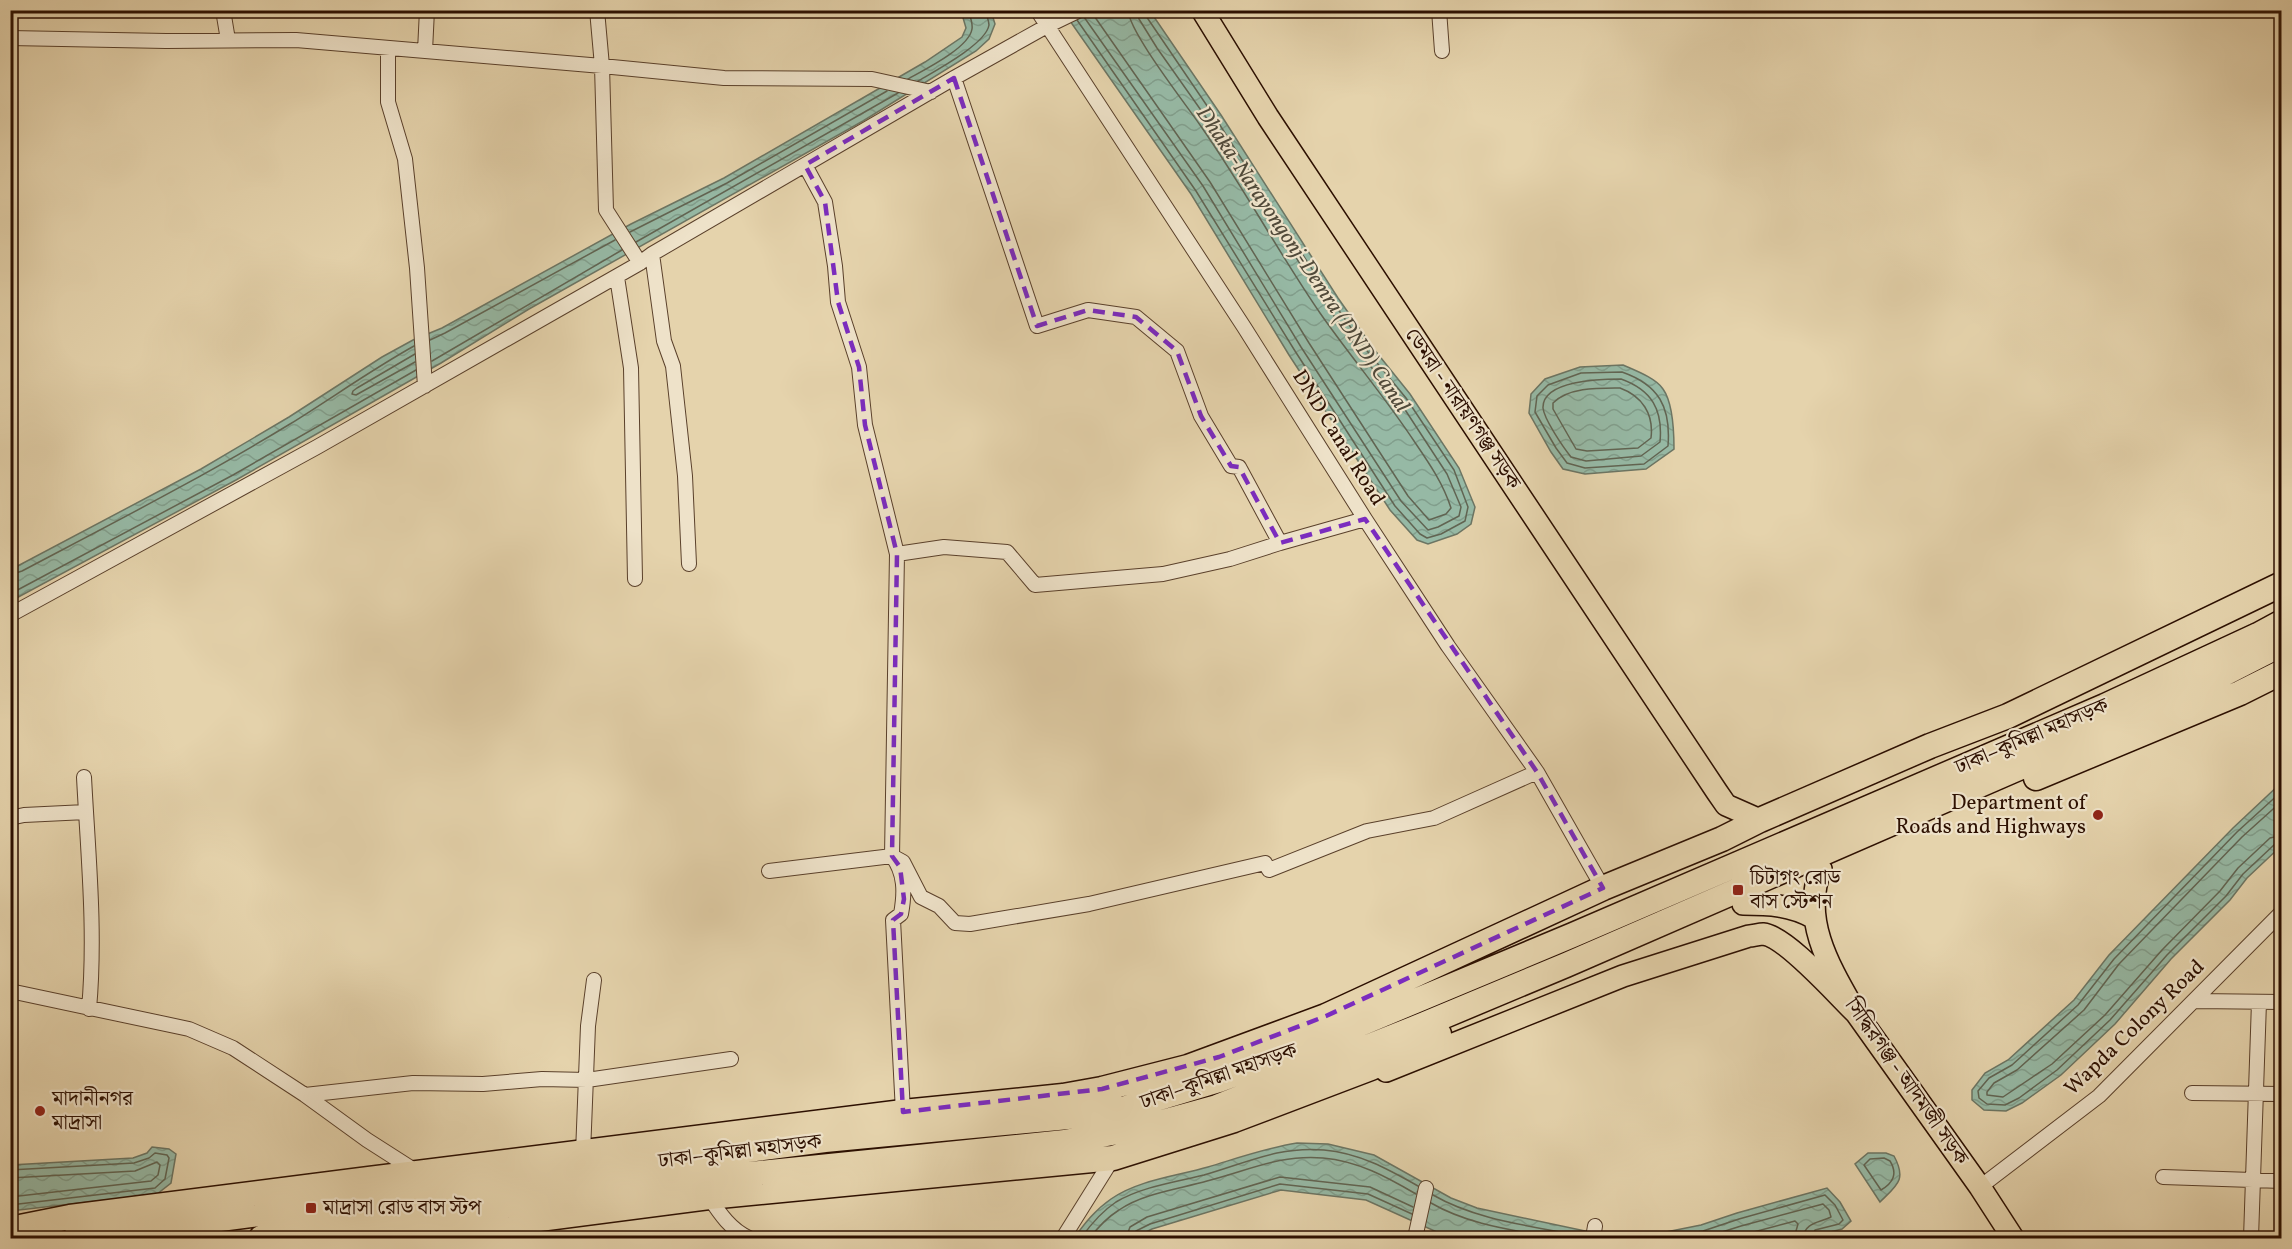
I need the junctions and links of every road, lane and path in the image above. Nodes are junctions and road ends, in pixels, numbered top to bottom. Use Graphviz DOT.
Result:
graph roads {
  1 [pos="223,10"];
  2 [pos="427,10"];
  3 [pos="597,10"];
  4 [pos="1037,10"];
  5 [pos="1080,10"];
  6 [pos="1202,10"];
  7 [pos="1439,10"];
  8 [pos="1047,26"];
  9 [pos="10,38"];
  10 [pos="228,40"];
  11 [pos="388,49"];
  12 [pos="425,51"];
  13 [pos="1442,51"];
  14 [pos="602,66"];
  15 [pos="954,78"];
  16 [pos="931,92"];
  17 [pos="805,165"];
  18 [pos="652,254"];
  19 [pos="640,263"];
  20 [pos="617,277"];
  21 [pos="425,386"];
  22 [pos="1365,519"];
  23 [pos="1280,543"];
  24 [pos="897,554"];
  25 [pos="689,564"];
  26 [pos="634,579"];
  27 [pos="2282,584"];
  28 [pos="10,615"];
  29 [pos="2282,622"];
  30 [pos="2282,644"];
  31 [pos="2282,672"];
  32 [pos="1537,772"];
  33 [pos="84,777"];
  34 [pos="1726,805"];
  35 [pos="86,812"];
  36 [pos="10,818"];
  37 [pos="1760,820"];
  38 [pos="1722,839"];
  39 [pos="891,856"];
  40 [pos="1821,869"];
  41 [pos="769,871"];
  42 [pos="1603,888"];
  43 [pos="1743,904"];
  44 [pos="2282,912"];
  45 [pos="1814,918"];
  46 [pos="594,980"];
  47 [pos="10,991"];
  48 [pos="2196,1001"];
  49 [pos="2259,1002"];
  50 [pos="2282,1002"];
  51 [pos="89,1009"];
  52 [pos="1856,1013"];
  53 [pos="731,1059"];
  54 [pos="1371,1068"];
  55 [pos="587,1080"];
  56 [pos="2192,1093"];
  57 [pos="2256,1093"];
  58 [pos="2282,1094"];
  59 [pos="305,1095"];
  60 [pos="903,1112"];
  61 [pos="583,1153"];
  62 [pos="1113,1158"];
  63 [pos="418,1173"];
  64 [pos="2163,1177"];
  65 [pos="2253,1180"];
  66 [pos="2282,1181"];
  67 [pos="1980,1187"];
  68 [pos="1426,1188"];
  69 [pos="709,1197"];
  70 [pos="10,1229"];
  71 [pos="75,1239"];
  72 [pos="261,1239"];
  73 [pos="395,1239"];
  74 [pos="749,1239"];
  75 [pos="1063,1239"];
  76 [pos="1415,1239"];
  77 [pos="2013,1239"];
  78 [pos="2251,1239"];
  1 -- 10 [label="street"];
  2 -- 12 [label="street"];
  3 -- 14 [label="street"];
  4 -- 8 [label="street, DND Canal Road"];
  5 -- 8 [label="street"];
  6 -- 34 [label="main road, ডেমরা - নারায়ণগঞ্জ সড়ক"];
  7 -- 13 [label="street"];
  8 -- 15 [label="street"];
  8 -- 22 [label="street, DND Canal Road"];
  9 -- 10 [label="street"];
  10 -- 11 [label="street"];
  11 -- 12 [label="street"];
  11 -- 21 [label="street"];
  12 -- 14 [label="street"];
  14 -- 16 [label="street"];
  14 -- 19 [label="street"];
  15 -- 16 [label="street"];
  15 -- 23 [label="street"];
  16 -- 17 [label="street"];
  17 -- 18 [label="street"];
  17 -- 24 [label="street"];
  18 -- 19 [label="street"];
  18 -- 25 [label="street"];
  19 -- 20 [label="street"];
  20 -- 21 [label="street"];
  20 -- 26 [label="street"];
  21 -- 28 [label="street"];
  22 -- 23 [label="street"];
  22 -- 32 [label="street, DND Canal Road"];
  23 -- 24 [label="street"];
  24 -- 39 [label="street"];
  27 -- 37 [label="highway"];
  29 -- 71 [label="highway, ঢাকা–কুমিল্লা মহাসড়ক"];
  30 -- 72 [label="highway, ঢাকা–কুমিল্লা মহাসড়ক"];
  31 -- 40 [label="highway"];
  32 -- 39 [label="street"];
  32 -- 42 [label="street, DND Canal Road"];
  33 -- 35 [label="street"];
  34 -- 37 [label="main road"];
  34 -- 38 [label="main road"];
  35 -- 36 [label="street"];
  35 -- 51 [label="street"];
  37 -- 38 [label="highway"];
  38 -- 42 [label="highway"];
  39 -- 41 [label="street"];
  39 -- 60 [label="street"];
  40 -- 43 [label="highway"];
  40 -- 45 [label="main road, সিদ্ধিরগঞ্জ - আদমজী সড়ক"];
  42 -- 60 [label="highway"];
  43 -- 45 [label="main road"];
  43 -- 54 [label="highway"];
  44 -- 48 [label="street, Wapda Colony Road"];
  45 -- 52 [label="main road, সিদ্ধিরগঞ্জ - আদমজী সড়ক"];
  46 -- 55 [label="street"];
  47 -- 51 [label="street"];
  48 -- 49 [label="street"];
  48 -- 67 [label="street, Wapda Colony Road"];
  49 -- 50 [label="street"];
  49 -- 57 [label="street"];
  51 -- 59 [label="street"];
  52 -- 54 [label="main road"];
  52 -- 67 [label="main road, সিদ্ধিরগঞ্জ - আদমজী সড়ক"];
  53 -- 55 [label="street"];
  54 -- 62 [label="highway"];
  55 -- 59 [label="street"];
  55 -- 61 [label="street"];
  56 -- 57 [label="street"];
  57 -- 58 [label="street"];
  57 -- 65 [label="street"];
  59 -- 63 [label="street"];
  60 -- 61 [label="highway"];
  61 -- 63 [label="highway"];
  62 -- 69 [label="highway"];
  62 -- 75 [label="street"];
  63 -- 70 [label="highway"];
  64 -- 65 [label="street"];
  65 -- 66 [label="street"];
  65 -- 78 [label="street"];
  67 -- 77 [label="main road, সিদ্ধিরগঞ্জ - আদমজী সড়ক"];
  68 -- 76 [label="street"];
  69 -- 73 [label="highway"];
  69 -- 74 [label="street"];
}
